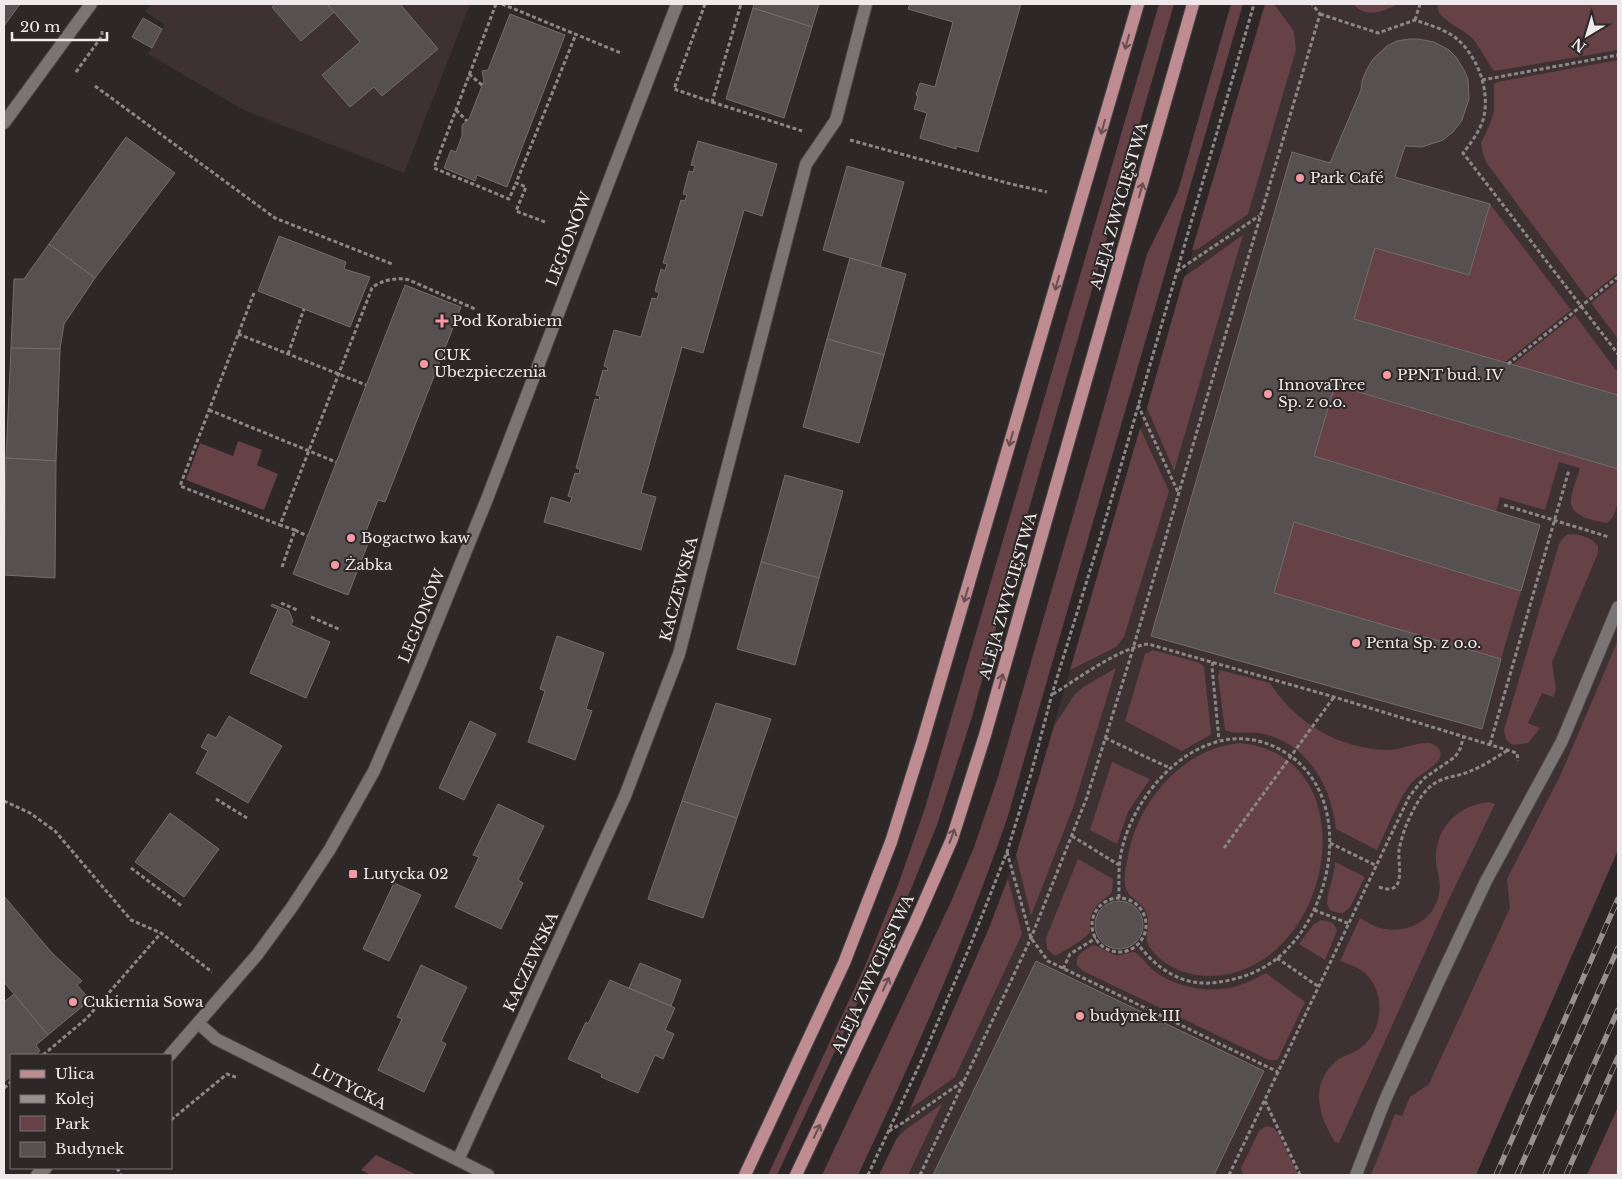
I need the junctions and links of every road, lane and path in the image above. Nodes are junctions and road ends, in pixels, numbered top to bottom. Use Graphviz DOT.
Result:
graph roads {
  1 [pos="91,4"];
  2 [pos="496,4"];
  3 [pos="502,4"];
  4 [pos="677,4"];
  5 [pos="706,4"];
  6 [pos="741,4"];
  7 [pos="866,4"];
  8 [pos="1138,4"];
  9 [pos="1193,4"];
  10 [pos="1254,4"];
  11 [pos="1312,4"];
  12 [pos="1420,4"];
  13 [pos="1320,14"];
  14 [pos="1415,20"];
  15 [pos="576,34"];
  16 [pos="621,53"];
  17 [pos="1618,55"];
  18 [pos="469,74"];
  19 [pos="1482,80"];
  20 [pos="482,84"];
  21 [pos="95,86"];
  22 [pos="712,102"];
  23 [pos="456,110"];
  24 [pos="467,121"];
  25 [pos="4,123"];
  26 [pos="824,138"];
  27 [pos="516,183"];
  28 [pos="1047,192"];
  29 [pos="1260,216"];
  30 [pos="545,222"];
  31 [pos="392,264"];
  32 [pos="1176,272"];
  33 [pos="1618,277"];
  34 [pos="254,293"];
  35 [pos="1581,306"];
  36 [pos="475,309"];
  37 [pos="304,310"];
  38 [pos="238,334"];
  39 [pos="288,354"];
  40 [pos="1618,354"];
  41 [pos="1508,364"];
  42 [pos="339,374"];
  43 [pos="366,385"];
  44 [pos="1138,405"];
  45 [pos="209,410"];
  46 [pos="309,451"];
  47 [pos="336,462"];
  48 [pos="1569,470"];
  49 [pos="1178,493"];
  50 [pos="1504,505"];
  51 [pos="1556,520"];
  52 [pos="280,525"];
  53 [pos="295,530"];
  54 [pos="307,536"];
  55 [pos="1609,537"];
  56 [pos="282,567"];
  57 [pos="281,603"];
  58 [pos="1618,608"];
  59 [pos="297,610"];
  60 [pos="311,617"];
  61 [pos="341,630"];
  62 [pos="1134,646"];
  63 [pos="1213,662"];
  64 [pos="1052,694"];
  65 [pos="1334,697"];
  66 [pos="1464,736"];
  67 [pos="1105,738"];
  68 [pos="1219,740"];
  69 [pos="1490,744"];
  70 [pos="1508,750"];
  71 [pos="1291,756"];
  72 [pos="1518,761"];
  73 [pos="1170,768"];
  74 [pos="216,799"];
  75 [pos="4,801"];
  76 [pos="247,818"];
  77 [pos="1072,836"];
  78 [pos="1330,843"];
  79 [pos="1224,848"];
  80 [pos="1007,852"];
  81 [pos="1119,864"];
  82 [pos="1377,866"];
  83 [pos="131,868"];
  84 [pos="1379,887"];
  85 [pos="1119,898"];
  86 [pos="183,907"];
  87 [pos="1314,910"];
  88 [pos="1350,924"];
  89 [pos="161,934"];
  90 [pos="1031,938"];
  91 [pos="1096,938"];
  92 [pos="1138,944"];
  93 [pos="1277,958"];
  94 [pos="1063,969"];
  95 [pos="212,972"];
  96 [pos="1319,987"];
  97 [pos="198,1024"];
  98 [pos="44,1054"];
  99 [pos="171,1054"];
  100 [pos="1278,1072"];
  101 [pos="238,1078"];
  102 [pos="966,1080"];
  103 [pos="1265,1101"];
  104 [pos="172,1119"];
  105 [pos="888,1131"];
  106 [pos="458,1160"];
  107 [pos="488,1175"];
  108 [pos="746,1175"];
  109 [pos="796,1175"];
  110 [pos="868,1175"];
  111 [pos="920,1175"];
  112 [pos="1229,1175"];
  113 [pos="1300,1175"];
  114 [pos="1356,1175"];
  1 -- 25 [label="street"];
  2 -- 18 [label="path"];
  3 -- 15 [label="path"];
  4 -- 97 [label="street, LEGIONÓW"];
  5 -- 22 [label="path"];
  6 -- 22 [label="path"];
  7 -- 26 [label="street, KACZEWSKA"];
  8 -- 108 [label="main road, ALEJA ZWYCIĘSTWA, one-way"];
  109 -- 9 [label="main road, ALEJA ZWYCIĘSTWA, one-way"];
  10 -- 32 [label="path"];
  11 -- 13 [label="path"];
  12 -- 14 [label="path"];
  13 -- 14 [label="path"];
  13 -- 29 [label="path"];
  14 -- 19 [label="path"];
  15 -- 16 [label="path"];
  15 -- 27 [label="path"];
  17 -- 19 [label="path"];
  18 -- 20 [label="path"];
  18 -- 23 [label="path"];
  19 -- 35 [label="path"];
  21 -- 31 [label="path"];
  22 -- 26 [label="path"];
  23 -- 24 [label="path"];
  23 -- 27 [label="path"];
  26 -- 28 [label="path"];
  26 -- 106 [label="street, KACZEWSKA"];
  27 -- 30 [label="path"];
  29 -- 32 [label="path"];
  29 -- 49 [label="path"];
  32 -- 44 [label="path"];
  33 -- 35 [label="path"];
  34 -- 38 [label="path"];
  35 -- 40 [label="path"];
  35 -- 41 [label="path"];
  36 -- 42 [label="path"];
  37 -- 39 [label="path"];
  38 -- 39 [label="path"];
  38 -- 45 [label="path"];
  39 -- 42 [label="path"];
  42 -- 43 [label="path"];
  42 -- 46 [label="path"];
  44 -- 49 [label="path"];
  44 -- 64 [label="path"];
  45 -- 46 [label="path"];
  45 -- 52 [label="path"];
  46 -- 47 [label="path"];
  46 -- 52 [label="path"];
  48 -- 51 [label="path"];
  49 -- 62 [label="path"];
  50 -- 51 [label="path"];
  51 -- 55 [label="path"];
  51 -- 69 [label="path"];
  52 -- 53 [label="path"];
  53 -- 54 [label="path"];
  53 -- 56 [label="path"];
  57 -- 59 [label="path"];
  58 -- 114 [label="street"];
  60 -- 61 [label="path"];
  62 -- 63 [label="path"];
  62 -- 64 [label="path"];
  62 -- 67 [label="path"];
  63 -- 65 [label="path"];
  63 -- 68 [label="path"];
  64 -- 80 [label="path"];
  65 -- 66 [label="path"];
  65 -- 71 [label="path"];
  66 -- 69 [label="path"];
  66 -- 82 [label="path"];
  67 -- 73 [label="path"];
  67 -- 77 [label="path"];
  68 -- 71 [label="path"];
  68 -- 73 [label="path"];
  69 -- 70 [label="path"];
  70 -- 72 [label="path"];
  70 -- 84 [label="path"];
  71 -- 78 [label="path"];
  71 -- 79 [label="path"];
  73 -- 81 [label="path"];
  74 -- 76 [label="path"];
  75 -- 89 [label="path"];
  77 -- 81 [label="path"];
  77 -- 90 [label="path"];
  78 -- 82 [label="path"];
  78 -- 87 [label="path"];
  80 -- 90 [label="path"];
  80 -- 105 [label="path"];
  81 -- 85 [label="path"];
  82 -- 88 [label="path"];
  83 -- 86 [label="path"];
  85 -- 91 [label="path"];
  85 -- 92 [label="path"];
  87 -- 88 [label="path"];
  87 -- 93 [label="path"];
  88 -- 96 [label="path"];
  89 -- 95 [label="path"];
  89 -- 98 [label="path"];
  90 -- 94 [label="path"];
  90 -- 102 [label="path"];
  91 -- 92 [label="path"];
  91 -- 94 [label="path"];
  92 -- 93 [label="path"];
  93 -- 96 [label="path"];
  94 -- 100 [label="path"];
  96 -- 100 [label="path"];
  97 -- 99 [label="street, LEGIONÓW"];
  97 -- 106 [label="street, LUTYCKA"];
  100 -- 103 [label="path"];
  101 -- 104 [label="path"];
  102 -- 105 [label="path"];
  102 -- 111 [label="path"];
  103 -- 112 [label="path"];
  103 -- 113 [label="path"];
  105 -- 110 [label="path"];
  106 -- 107 [label="street, LUTYCKA"];
}
